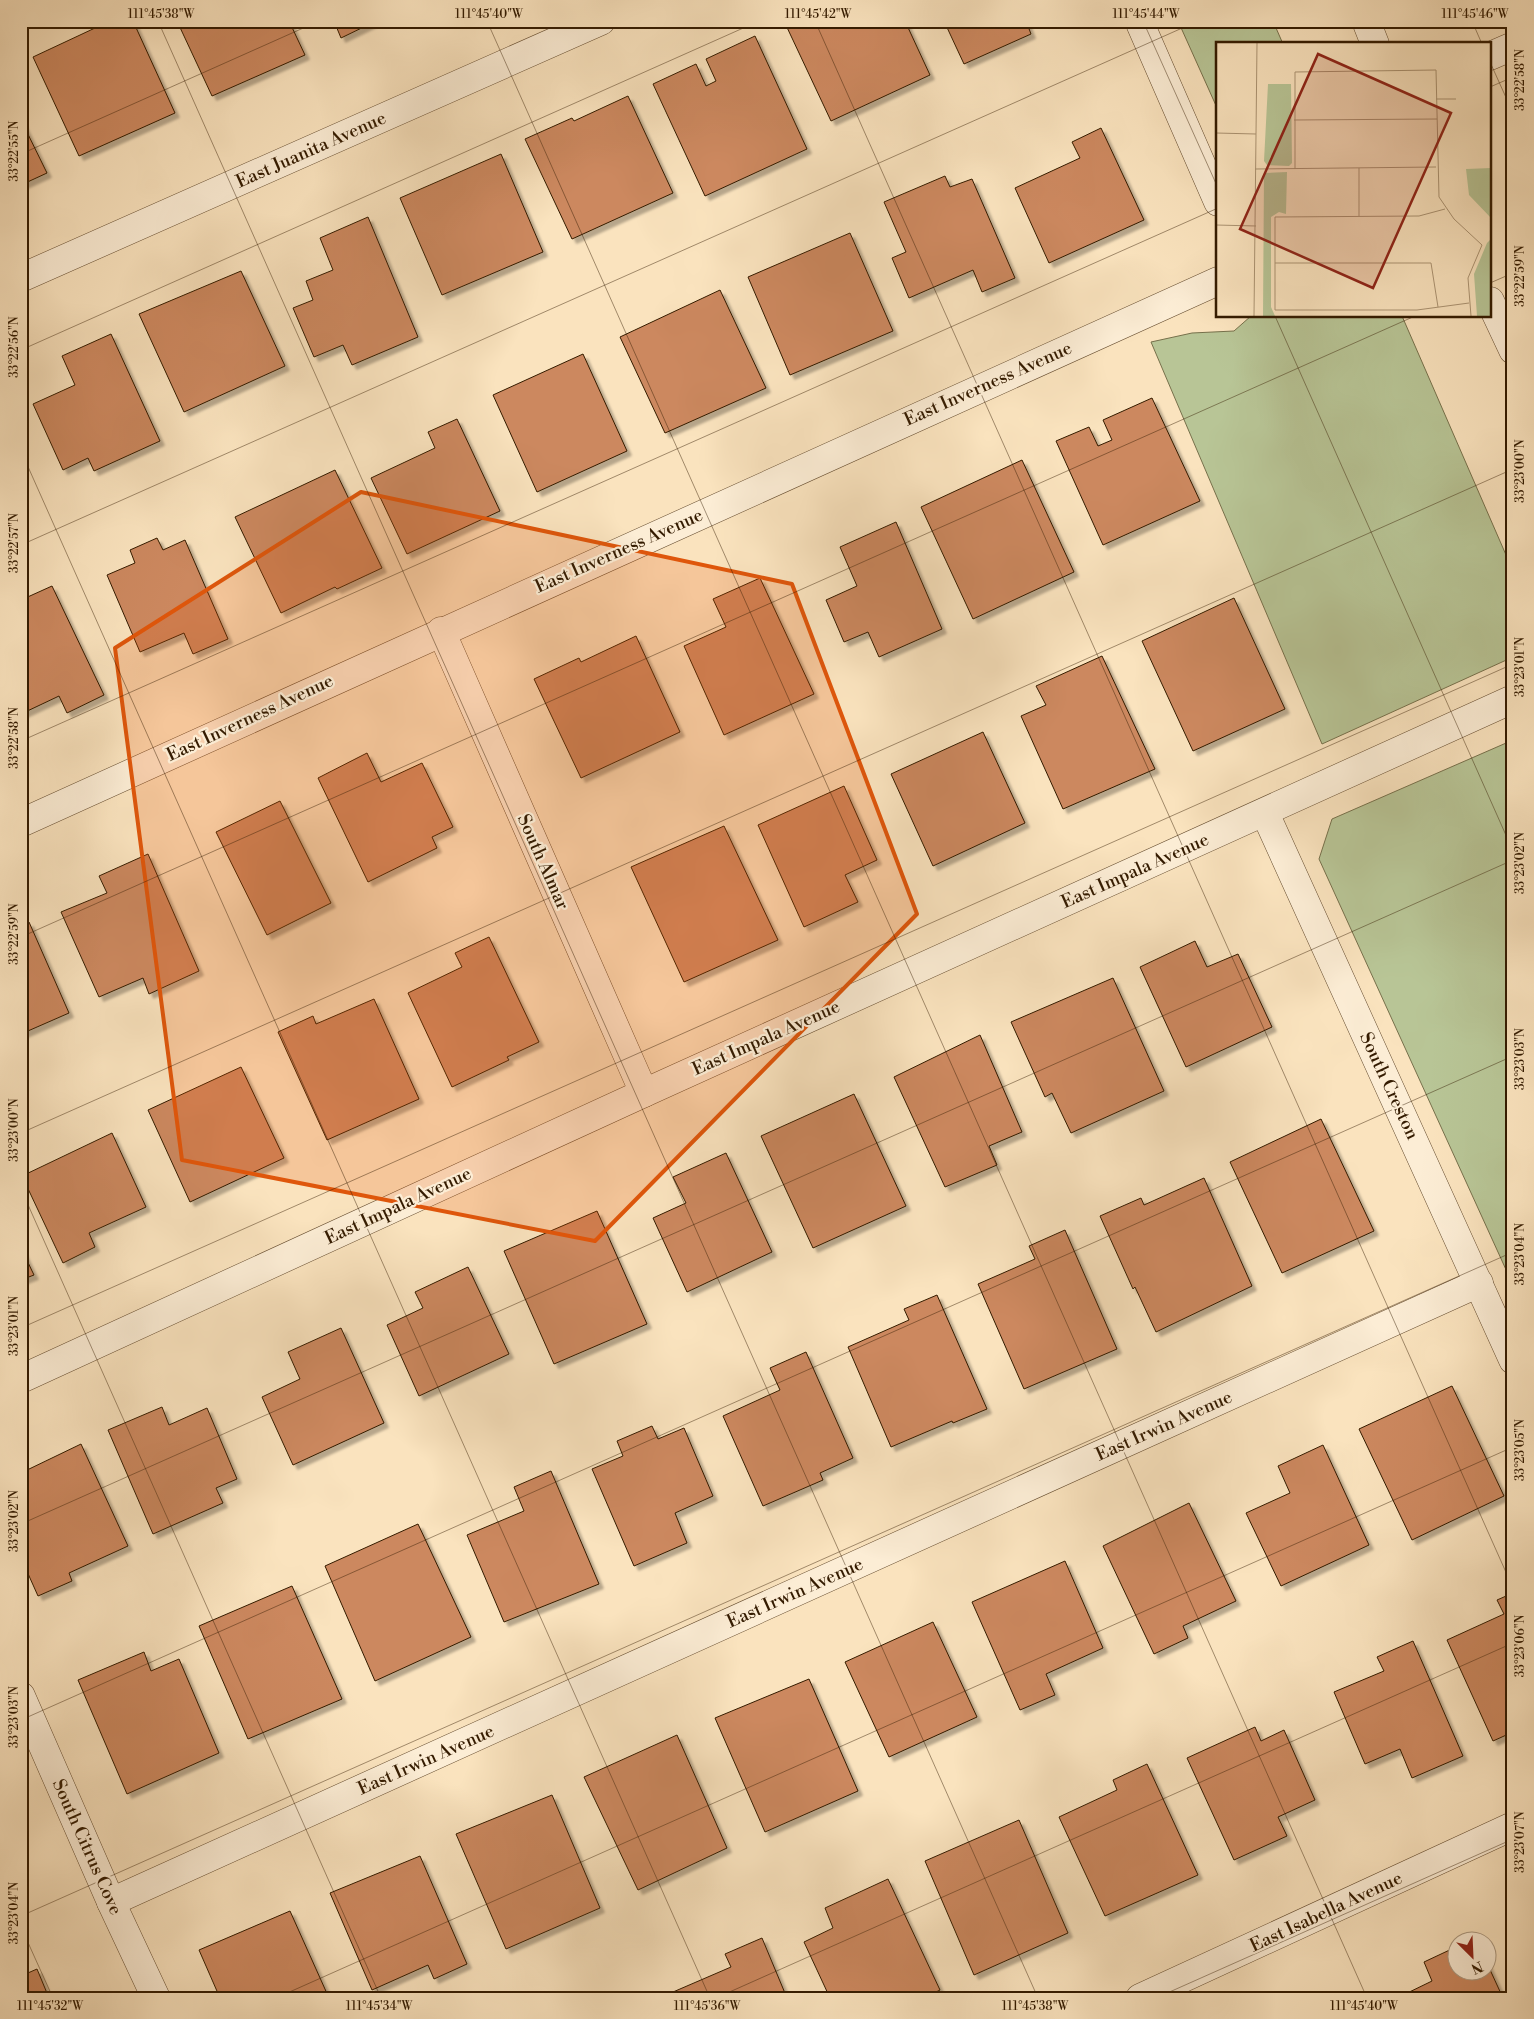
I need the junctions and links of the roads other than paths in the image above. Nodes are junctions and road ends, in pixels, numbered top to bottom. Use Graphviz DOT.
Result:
graph roads {
  1 [pos="601,21"];
  2 [pos="1139,21"];
  3 [pos="1366,21"];
  4 [pos="1374,42"];
  5 [pos="1513,46"];
  6 [pos="1492,55"];
  7 [pos="1216,197"];
  8 [pos="21,278"];
  9 [pos="1216,282"];
  10 [pos="1492,305"];
  11 [pos="1513,350"];
  12 [pos="441,631"];
  13 [pos="1513,699"];
  14 [pos="1265,813"];
  15 [pos="21,823"];
  16 [pos="644,1093"];
  17 [pos="1479,1283"];
  18 [pos="1513,1360"];
  19 [pos="21,1380"];
  20 [pos="21,1696"];
  21 [pos="1513,1826"];
  22 [pos="111,1902"];
  23 [pos="156,1998"];
  24 [pos="1140,1998"];
  1 -- 8 [label="street, East Juanita Avenue"];
  2 -- 7 [label="street"];
  3 -- 4 [label="street"];
  5 -- 6 [label="street"];
  9 -- 12 [label="street, East Inverness Avenue"];
  10 -- 11 [label="street"];
  12 -- 15 [label="street, East Inverness Avenue"];
  12 -- 16 [label="street, South Almar"];
  13 -- 14 [label="street, East Impala Avenue"];
  14 -- 16 [label="street, East Impala Avenue"];
  14 -- 17 [label="street, South Creston"];
  16 -- 19 [label="street, East Impala Avenue"];
  17 -- 18 [label="street, South Creston"];
  17 -- 22 [label="street, East Irwin Avenue"];
  20 -- 22 [label="street, South Citrus Cove"];
  21 -- 24 [label="street, East Isabella Avenue"];
  22 -- 23 [label="street, South Citrus Cove"];
}
